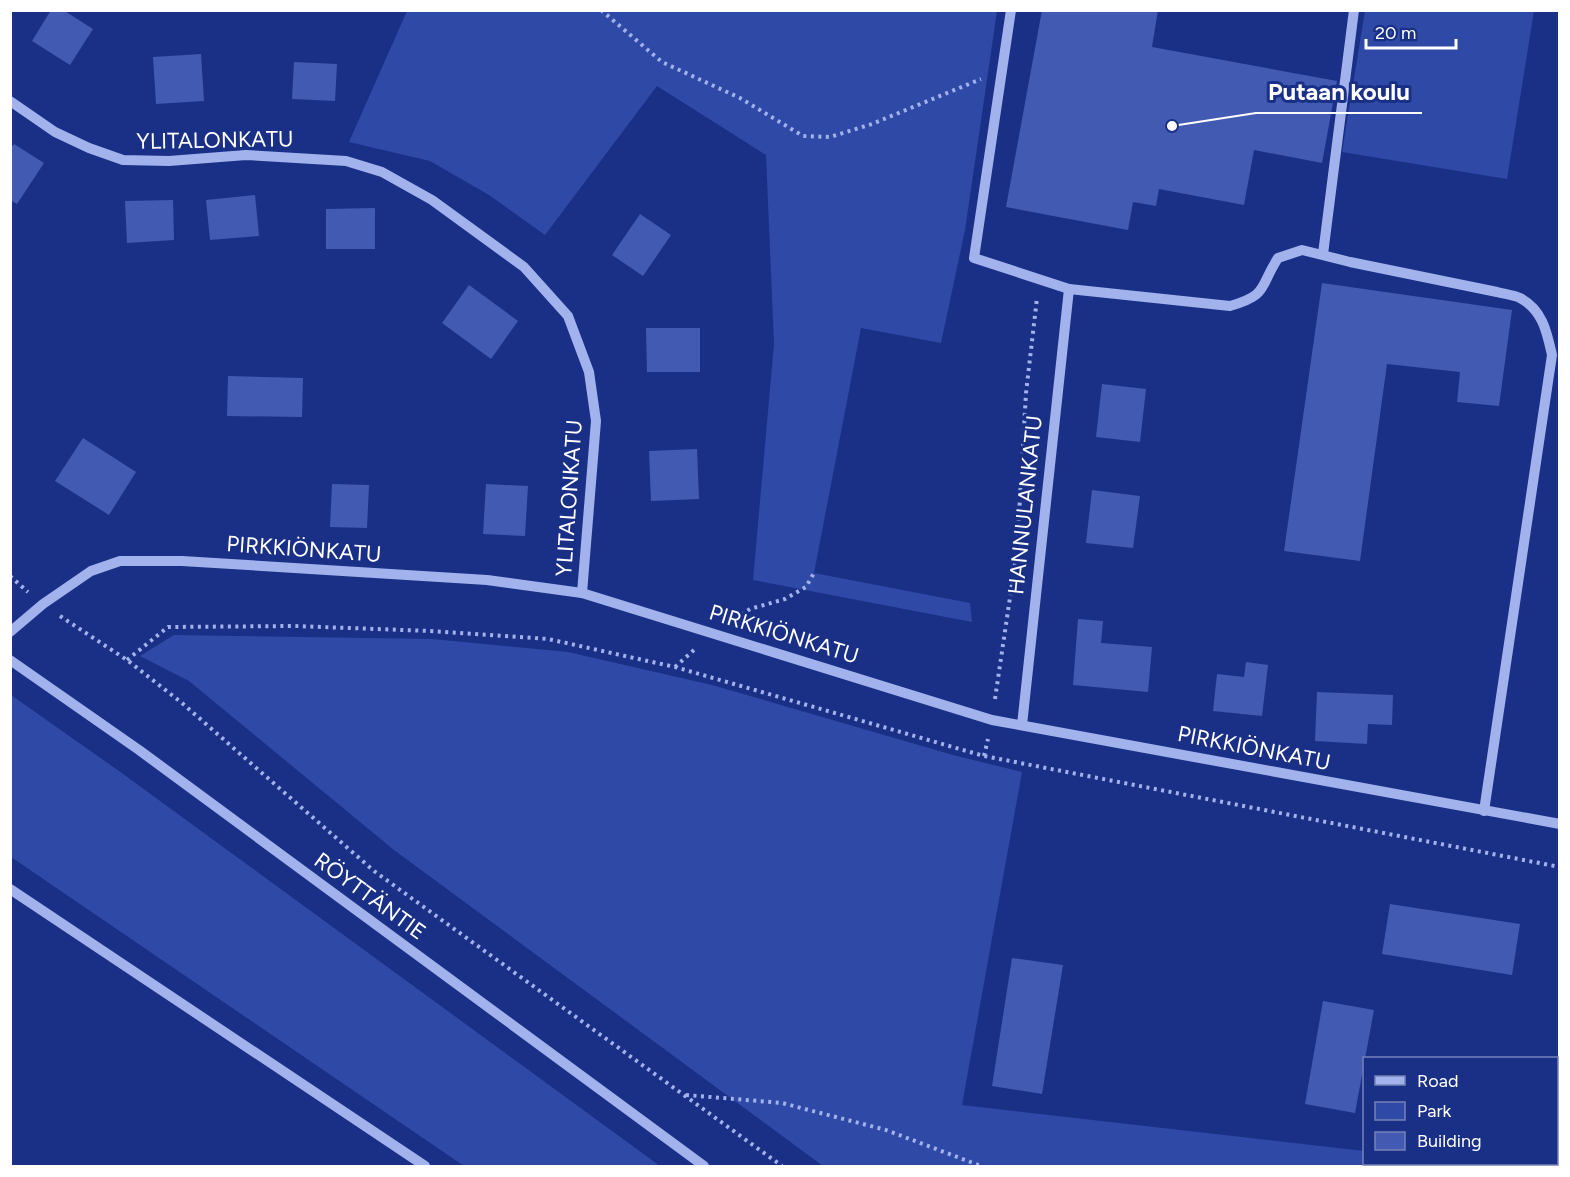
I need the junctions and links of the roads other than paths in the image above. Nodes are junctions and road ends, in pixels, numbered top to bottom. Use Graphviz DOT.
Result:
graph roads {
  1 [pos="1011,10"];
  2 [pos="1354,10"];
  3 [pos="10,101"];
  4 [pos="1323,254"];
  5 [pos="1069,289"];
  6 [pos="582,593"];
  7 [pos="10,632"];
  8 [pos="10,660"];
  9 [pos="1022,725"];
  10 [pos="1484,810"];
  11 [pos="1560,824"];
  12 [pos="10,889"];
  13 [pos="425,1167"];
  14 [pos="704,1167"];
  1 -- 5 [label="street"];
  2 -- 4 [label="street"];
  3 -- 6 [label="street, YLITALONKATU"];
  4 -- 5 [label="street"];
  4 -- 10 [label="street"];
  5 -- 9 [label="street, HANNULANKATU"];
  6 -- 7 [label="street, PIRKKIÖNKATU"];
  6 -- 9 [label="street, PIRKKIÖNKATU"];
  8 -- 14 [label="street, RÖYTTÄNTIE"];
  9 -- 10 [label="street, PIRKKIÖNKATU"];
  10 -- 11 [label="street, PIRKKIÖNKATU"];
  12 -- 13 [label="street"];
}
